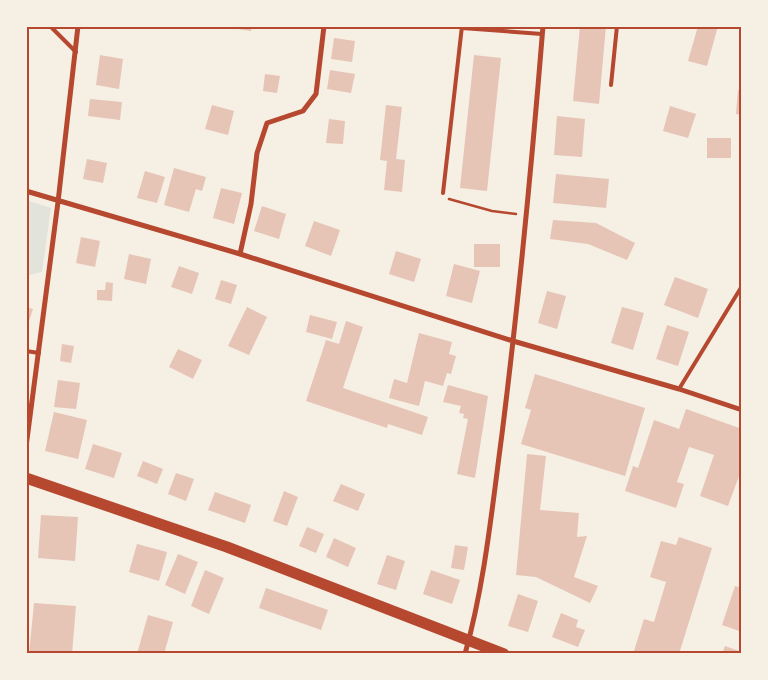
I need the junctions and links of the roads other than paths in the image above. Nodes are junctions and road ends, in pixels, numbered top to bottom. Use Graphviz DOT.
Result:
graph roads {
  1 [pos="50,26"];
  2 [pos="78,26"];
  3 [pos="324,26"];
  4 [pos="543,26"];
  5 [pos="617,26"];
  6 [pos="462,27"];
  7 [pos="542,34"];
  8 [pos="76,52"];
  9 [pos="611,85"];
  10 [pos="26,191"];
  11 [pos="443,193"];
  12 [pos="58,202"];
  13 [pos="240,254"];
  14 [pos="742,286"];
  15 [pos="513,341"];
  16 [pos="26,351"];
  17 [pos="39,353"];
  18 [pos="679,390"];
  19 [pos="742,410"];
  20 [pos="26,447"];
  21 [pos="26,478"];
  22 [pos="468,641"];
  23 [pos="465,654"];
  24 [pos="504,654"];
  1 -- 8 [label="lane"];
  2 -- 8 [label="street"];
  3 -- 13 [label="street"];
  4 -- 7 [label="street"];
  5 -- 9 [label="lane"];
  6 -- 7 [label="lane"];
  6 -- 11 [label="lane"];
  7 -- 15 [label="street"];
  8 -- 12 [label="street"];
  10 -- 12 [label="street"];
  12 -- 13 [label="street"];
  12 -- 17 [label="street"];
  13 -- 15 [label="street"];
  14 -- 18 [label="lane"];
  15 -- 18 [label="street"];
  15 -- 22 [label="street"];
  16 -- 17 [label="lane"];
  17 -- 20 [label="street"];
  18 -- 19 [label="street"];
  21 -- 22 [label="main road"];
  22 -- 23 [label="street"];
  22 -- 24 [label="main road"];
}
